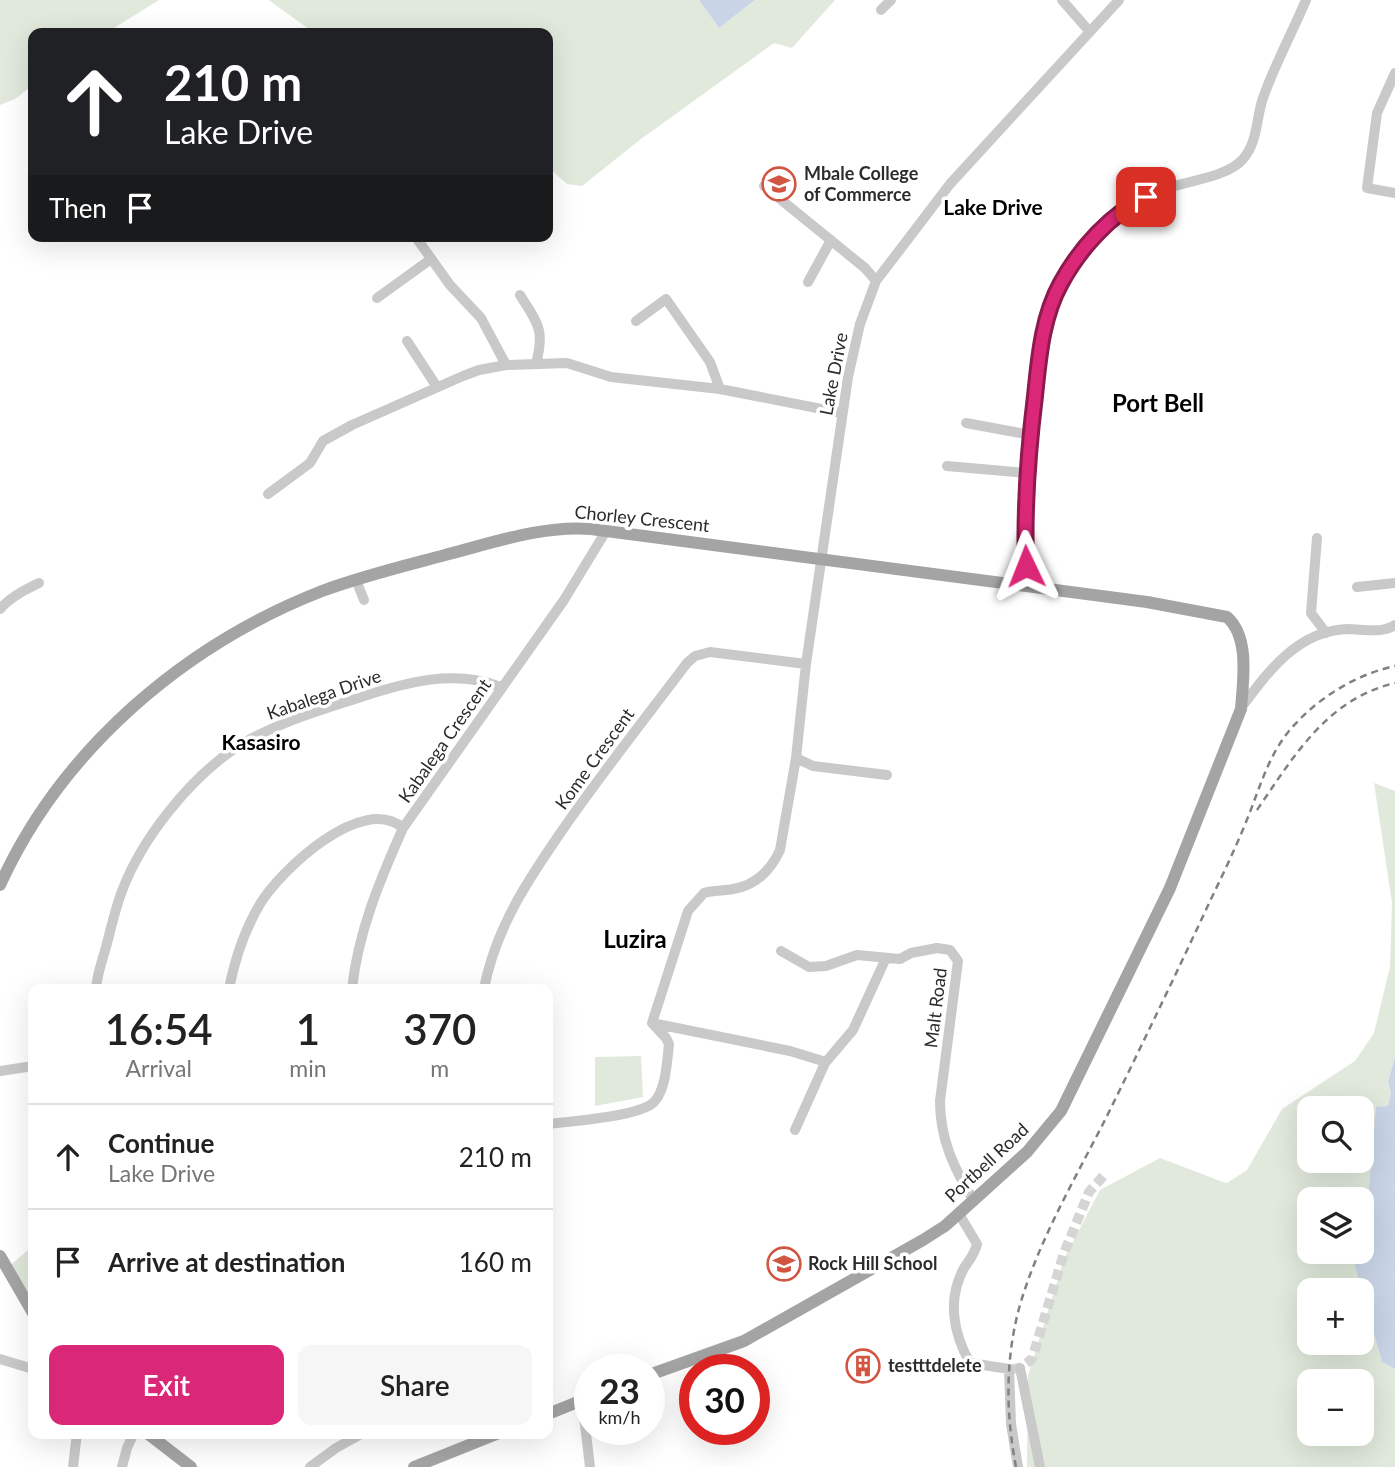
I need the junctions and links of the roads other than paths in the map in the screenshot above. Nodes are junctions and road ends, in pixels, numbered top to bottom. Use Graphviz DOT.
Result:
graph roads {
  1 [pos="891,0"];
  2 [pos="1062,0"];
  3 [pos="1119,0"];
  4 [pos="1302,2"];
  5 [pos="881,10"];
  6 [pos="1090,32"];
  7 [pos="1395,73"];
  8 [pos="764,186"];
  9 [pos="1395,193"];
  10 [pos="831,240"];
  11 [pos="419,242"];
  12 [pos="430,259"];
  13 [pos="876,281"];
  14 [pos="808,282"];
  15 [pos="520,295"];
  16 [pos="377,298"];
  17 [pos="636,321"];
  18 [pos="407,341"];
  19 [pos="536,364"];
  20 [pos="506,365"];
  21 [pos="437,387"];
  22 [pos="720,389"];
  23 [pos="842,413"];
  24 [pos="965,423"];
  25 [pos="1031,435"];
  26 [pos="947,466"];
  27 [pos="1027,473"];
  28 [pos="268,494"];
  29 [pos="606,531"];
  30 [pos="1317,538"];
  31 [pos="822,559"];
  32 [pos="356,580"];
  33 [pos="39,583"];
  34 [pos="1395,583"];
  35 [pos="1027,587"];
  36 [pos="1357,587"];
  37 [pos="364,600"];
  38 [pos="0,610"];
  39 [pos="1390,627"];
  40 [pos="1326,633"];
  41 [pos="806,664"];
  42 [pos="501,687"];
  43 [pos="1241,709"];
  44 [pos="796,758"];
  45 [pos="887,775"];
  46 [pos="403,828"];
  47 [pos="0,885"];
  48 [pos="781,951"];
  49 [pos="886,958"];
  50 [pos="96,984"];
  51 [pos="230,984"];
  52 [pos="353,984"];
  53 [pos="485,984"];
  54 [pos="652,1023"];
  55 [pos="826,1062"];
  56 [pos="28,1067"];
  57 [pos="0,1071"];
  58 [pos="553,1123"];
  59 [pos="795,1130"];
  60 [pos="974,1201"];
  61 [pos="959,1213"];
  62 [pos="0,1256"];
  63 [pos="28,1304"];
  64 [pos="0,1359"];
  65 [pos="28,1367"];
  66 [pos="1020,1368"];
  67 [pos="665,1370"];
  68 [pos="574,1404"];
  69 [pos="553,1412"];
  70 [pos="76,1439"];
  71 [pos="131,1439"];
  72 [pos="155,1439"];
  73 [pos="352,1439"];
  74 [pos="484,1439"];
  75 [pos="589,1445"];
  76 [pos="73,1467"];
  77 [pos="122,1467"];
  78 [pos="191,1467"];
  79 [pos="310,1467"];
  80 [pos="414,1467"];
  81 [pos="590,1467"];
  82 [pos="1018,1467"];
  83 [pos="1041,1467"];
  1 -- 5 [label="street"];
  2 -- 6 [label="street"];
  3 -- 6 [label="street, Lake Drive"];
  4 -- 25 [label="street"];
  6 -- 13 [label="street, Lake Drive"];
  7 -- 9 [label="street"];
  8 -- 10 [label="street"];
  10 -- 13 [label="street"];
  10 -- 14 [label="street"];
  11 -- 12 [label="street"];
  12 -- 16 [label="street"];
  12 -- 20 [label="street"];
  13 -- 23 [label="street, Lake Drive"];
  15 -- 19 [label="street"];
  17 -- 22 [label="street"];
  18 -- 21 [label="street"];
  19 -- 20 [label="street"];
  19 -- 22 [label="street"];
  20 -- 21 [label="street"];
  21 -- 28 [label="street"];
  22 -- 23 [label="street"];
  23 -- 31 [label="street, Lake Drive"];
  24 -- 25 [label="street"];
  25 -- 27 [label="street"];
  26 -- 27 [label="street"];
  27 -- 35 [label="street"];
  29 -- 31 [label="main road, Chorley Crescent"];
  29 -- 32 [label="main road, Chorley Crescent"];
  29 -- 42 [label="street, Kabalega Crescent"];
  30 -- 40 [label="street"];
  31 -- 35 [label="main road, Chorley Crescent"];
  31 -- 41 [label="street, Lake Drive"];
  32 -- 37 [label="street"];
  32 -- 47 [label="main road, Chorley Crescent"];
  33 -- 38 [label="street"];
  34 -- 36 [label="street"];
  35 -- 43 [label="main road, Chorley Crescent"];
  39 -- 40 [label="street"];
  40 -- 43 [label="street"];
  41 -- 44 [label="street, Lake Drive"];
  41 -- 53 [label="street, Kome Crescent"];
  42 -- 46 [label="street, Kabalega Crescent"];
  42 -- 50 [label="street, Kabalega Drive"];
  43 -- 60 [label="main road, Portbell Road"];
  44 -- 45 [label="street"];
  44 -- 54 [label="street, Lake Drive"];
  46 -- 51 [label="street"];
  46 -- 52 [label="street, Kabalega Crescent"];
  48 -- 49 [label="street, Malt Road"];
  49 -- 55 [label="street"];
  49 -- 60 [label="street, Malt Road"];
  54 -- 55 [label="street"];
  54 -- 58 [label="street"];
  55 -- 59 [label="street"];
  56 -- 57 [label="street"];
  60 -- 61 [label="main road, Portbell Road"];
  61 -- 67 [label="main road, Portbell Road"];
  61 -- 82 [label="street"];
  62 -- 63 [label="main road"];
  64 -- 65 [label="street"];
  66 -- 83 [label="street"];
  68 -- 69 [label="main road"];
  70 -- 76 [label="street"];
  71 -- 77 [label="street"];
  72 -- 78 [label="main road"];
  73 -- 79 [label="street"];
  74 -- 80 [label="main road"];
  75 -- 81 [label="street"];
}
